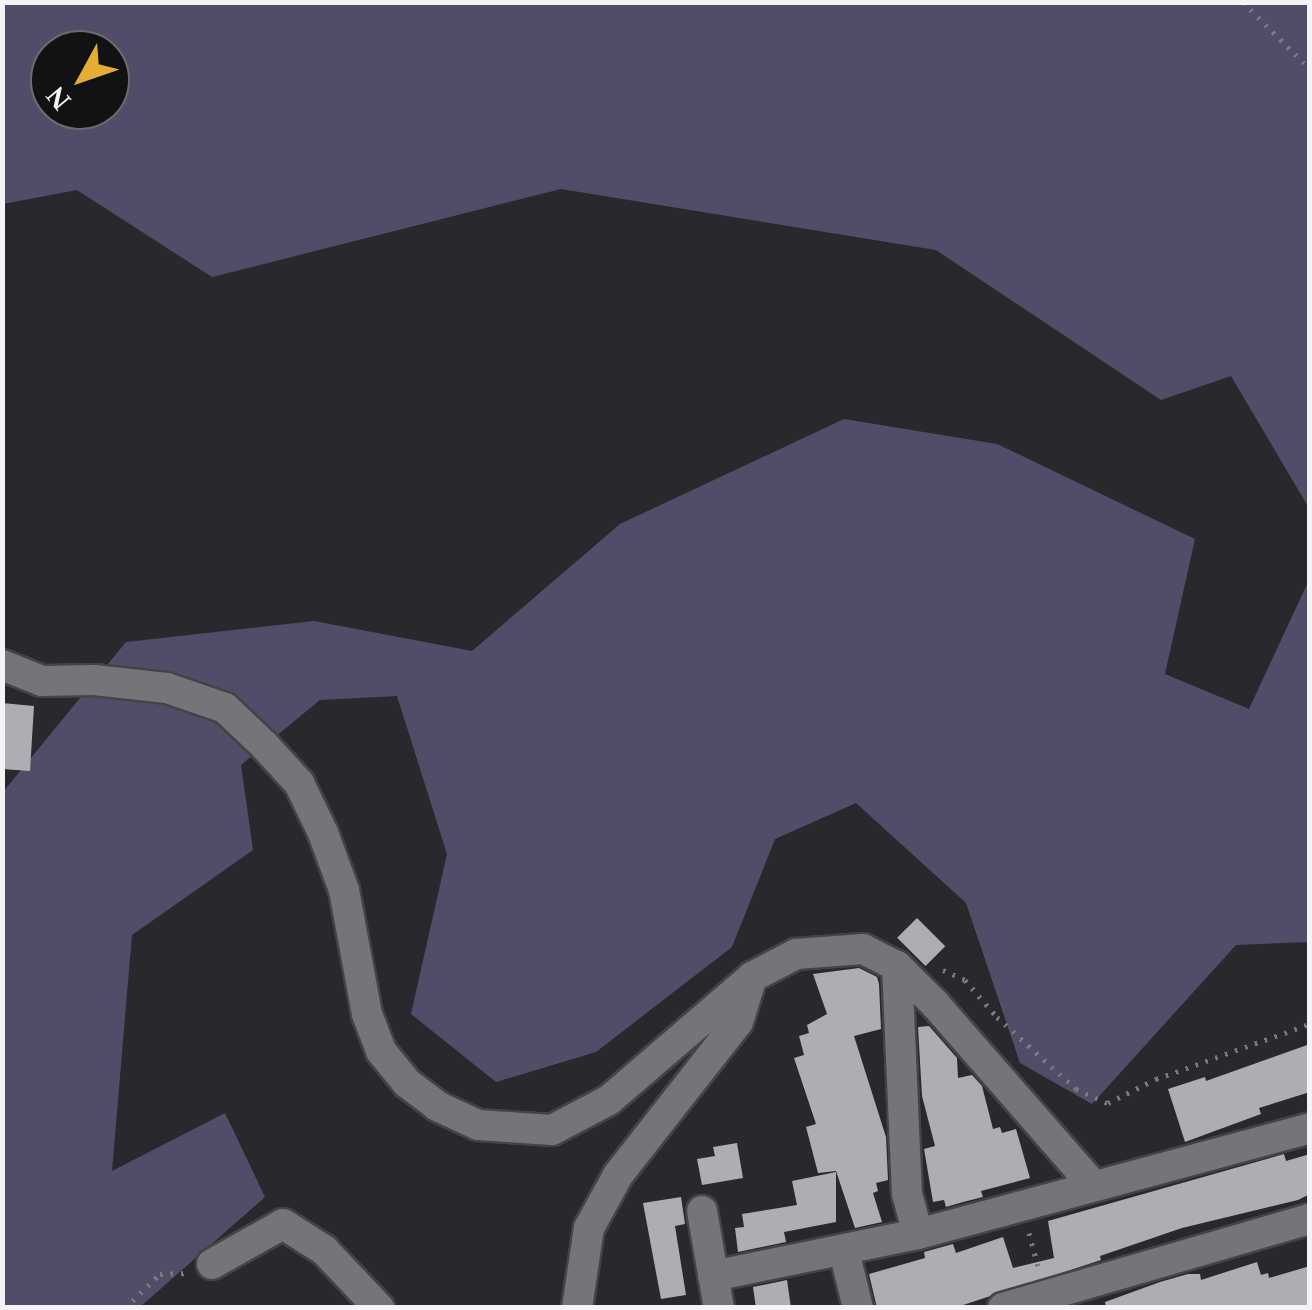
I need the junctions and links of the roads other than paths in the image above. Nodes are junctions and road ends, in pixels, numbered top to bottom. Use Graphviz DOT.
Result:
graph roads {
  1 [pos="2,665"];
  2 [pos="905,974"];
  3 [pos="752,977"];
  4 [pos="1310,1128"];
  5 [pos="1094,1186"];
  6 [pos="702,1210"];
  7 [pos="1310,1219"];
  8 [pos="918,1234"];
  9 [pos="844,1252"];
  10 [pos="207,1268"];
  11 [pos="713,1276"];
  12 [pos="380,1308"];
  13 [pos="577,1308"];
  14 [pos="718,1308"];
  15 [pos="858,1308"];
  16 [pos="1003,1308"];
  1 -- 3 [label="street"];
  2 -- 3 [label="street"];
  2 -- 5 [label="street"];
  2 -- 8 [label="street"];
  3 -- 13 [label="street"];
  4 -- 5 [label="street"];
  5 -- 8 [label="street"];
  6 -- 11 [label="street"];
  7 -- 16 [label="street"];
  8 -- 9 [label="street"];
  9 -- 11 [label="street"];
  9 -- 15 [label="street"];
  10 -- 12 [label="street"];
  11 -- 14 [label="street"];
}
